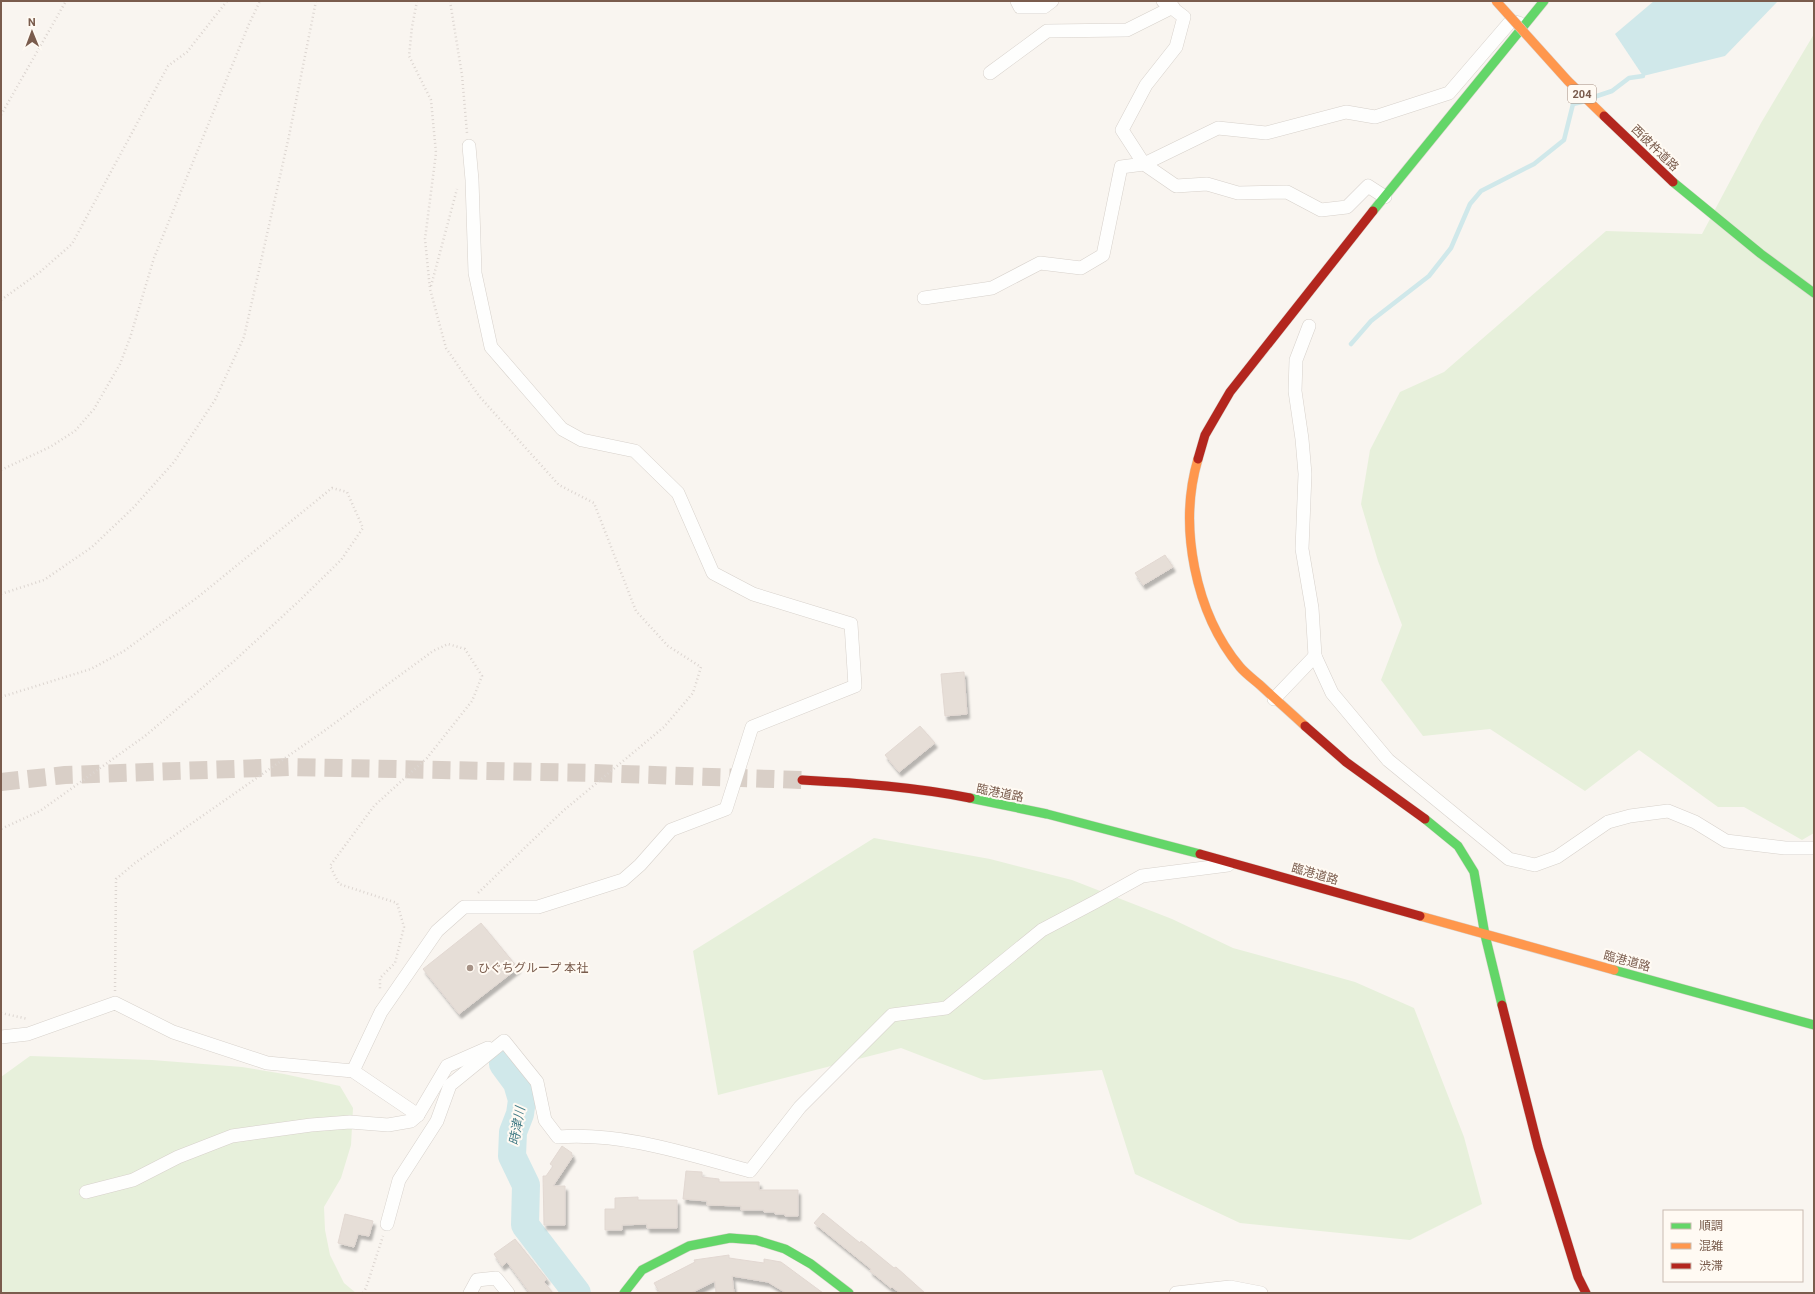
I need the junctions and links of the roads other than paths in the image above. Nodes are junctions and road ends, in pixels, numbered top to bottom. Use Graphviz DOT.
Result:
graph roads {
  1 [pos="1016,1"];
  2 [pos="1052,1"];
  3 [pos="1496,1"];
  4 [pos="1544,1"];
  5 [pos="1168,4"];
  6 [pos="1525,24"];
  7 [pos="990,73"];
  8 [pos="469,146"];
  9 [pos="1144,164"];
  10 [pos="1385,197"];
  11 [pos="1814,293"];
  12 [pos="924,298"];
  13 [pos="1310,326"];
  14 [pos="1315,656"];
  15 [pos="1274,699"];
  16 [pos="802,780"];
  17 [pos="1814,848"];
  18 [pos="1236,864"];
  19 [pos="1485,935"];
  20 [pos="1814,1025"];
  21 [pos="1,1037"];
  22 [pos="504,1041"];
  23 [pos="353,1071"];
  24 [pos="418,1115"];
  25 [pos="86,1192"];
  26 [pos="387,1224"];
  27 [pos="470,1293"];
  28 [pos="508,1293"];
  29 [pos="624,1293"];
  30 [pos="849,1293"];
  31 [pos="1176,1293"];
  32 [pos="1261,1293"];
  33 [pos="1586,1293"];
  1 -- 2 [label="street"];
  3 -- 11 [label="main road, 西彼杵道路 / 204, bridge"];
  4 -- 6 [label="main road"];
  5 -- 7 [label="street"];
  5 -- 9 [label="street"];
  6 -- 9 [label="street"];
  6 -- 10 [label="main road"];
  8 -- 23 [label="street"];
  9 -- 10 [label="street"];
  9 -- 12 [label="street"];
  10 -- 15 [label="main road"];
  13 -- 14 [label="street"];
  14 -- 15 [label="street"];
  14 -- 17 [label="street"];
  15 -- 19 [label="main road"];
  16 -- 18 [label="main road, 臨港道路"];
  18 -- 19 [label="main road, 臨港道路"];
  18 -- 22 [label="street"];
  19 -- 20 [label="main road, 臨港道路"];
  19 -- 33 [label="main road"];
  21 -- 23 [label="street"];
  22 -- 24 [label="street"];
  22 -- 26 [label="street"];
  23 -- 24 [label="street"];
  24 -- 25 [label="street"];
  27 -- 28 [label="street"];
  29 -- 30 [label="main road"];
  31 -- 32 [label="street"];
}
